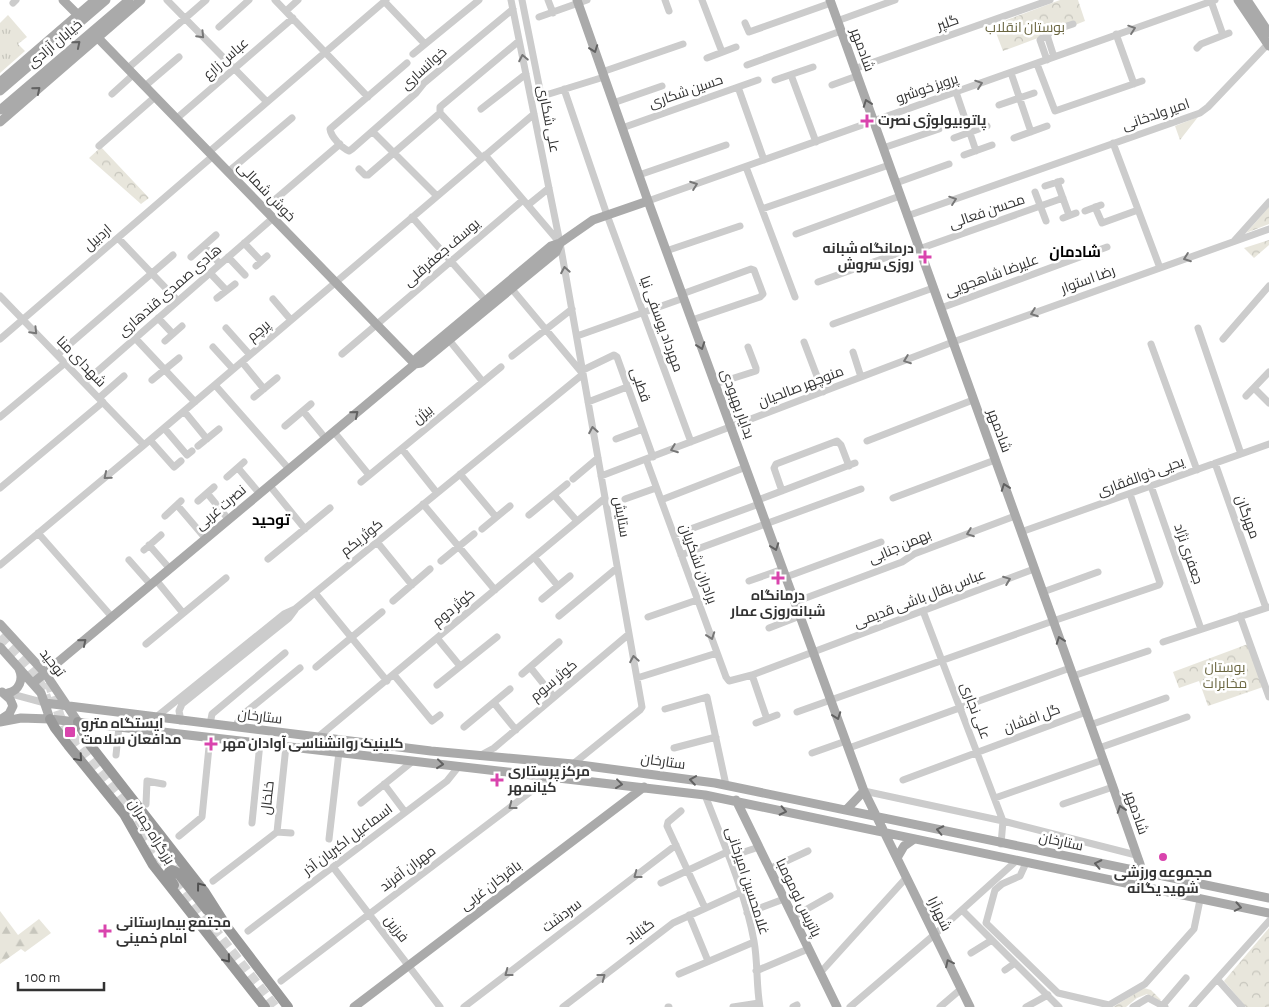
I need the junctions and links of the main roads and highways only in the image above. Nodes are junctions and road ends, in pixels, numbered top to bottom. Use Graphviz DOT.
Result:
graph roads {
  1 [pos="63,0"];
  2 [pos="95,0"];
  3 [pos="106,0"];
  4 [pos="129,0"];
  5 [pos="141,0"];
  6 [pos="1238,0"];
  7 [pos="1247,0"];
  8 [pos="581,1"];
  9 [pos="830,2"];
  10 [pos="78,15"];
  11 [pos="1269,34"];
  12 [pos="98,38"];
  13 [pos="1268,44"];
  14 [pos="0,82"];
  15 [pos="0,91"];
  16 [pos="0,110"];
  17 [pos="0,122"];
  18 [pos="648,201"];
  19 [pos="560,243"];
  20 [pos="415,364"];
  21 [pos="0,624"];
  22 [pos="0,647"];
  23 [pos="18,666"];
  24 [pos="45,673"];
  25 [pos="33,683"];
  26 [pos="3,692"];
  27 [pos="44,703"];
  28 [pos="68,707"];
  29 [pos="50,719"];
  30 [pos="170,720"];
  31 [pos="0,721"];
  32 [pos="78,722"];
  33 [pos="169,733"];
  34 [pos="496,754"];
  35 [pos="475,756"];
  36 [pos="471,767"];
  37 [pos="495,770"];
  38 [pos="644,787"];
  39 [pos="864,790"];
  40 [pos="736,800"];
  41 [pos="846,810"];
  42 [pos="877,816"];
  43 [pos="884,833"];
  44 [pos="914,839"];
  45 [pos="897,858"];
  46 [pos="1142,873"];
  47 [pos="1161,877"];
  48 [pos="1139,887"];
  49 [pos="1158,891"];
  50 [pos="1269,898"];
  51 [pos="189,912"];
  52 [pos="1265,912"];
  53 [pos="227,927"];
  54 [pos="265,1007"];
  55 [pos="288,1007"];
  56 [pos="354,1007"];
  57 [pos="837,1007"];
  58 [pos="970,1007"];
  1 -- 10 [label="main road"];
  2 -- 10 [label="main road"];
  3 -- 15 [label="main road, خیابان آزادی"];
  16 -- 4 [label="main road, خیابان آزادی, one-way"];
  5 -- 12 [label="main road"];
  6 -- 13 [label="main road"];
  7 -- 11 [label="main road"];
  8 -- 18 [label="main road, بدایار بهبودی, one-way"];
  46 -- 9 [label="main road, شادمهر, one-way"];
  10 -- 14 [label="main road"];
  17 -- 12 [label="main road, one-way"];
  12 -- 20 [label="main road, خوش شمالی"];
  18 -- 19 [label="main road, نصرت غربی"];
  18 -- 39 [label="main road, بدایار بهبودی, one-way"];
  19 -- 20 [label="main road, نصرت غربی"];
  19 -- 20 [label="main road, نصرت غربی"];
  24 -- 20 [label="main road, نصرت غربی, one-way"];
  21 -- 24 [label="main road, توحید"];
  22 -- 23 [label="main road, توحید"];
  23 -- 25 [label="main road, توحید"];
  23 -- 26 [label="main road"];
  24 -- 25 [label="main road, نصرت غربی"];
  24 -- 28 [label="main road, توحید"];
  25 -- 27 [label="main road, توحید"];
  26 -- 31 [label="main road"];
  27 -- 28 [label="main road, ستارخان"];
  27 -- 29 [label="main road, توحید"];
  28 -- 30 [label="main road, ستارخان"];
  28 -- 32 [label="main road, توحید"];
  29 -- 31 [label="main road, ستارخان"];
  29 -- 32 [label="main road, ستارخان"];
  29 -- 51 [label="highway, بزرگراه چمران, one-way"];
  30 -- 33 [label="main road"];
  30 -- 35 [label="main road, ستارخان"];
  32 -- 33 [label="main road, ستارخان"];
  53 -- 32 [label="highway, بزرگراه چمران, one-way"];
  33 -- 36 [label="main road, ستارخان, one-way"];
  34 -- 35 [label="main road, ستارخان"];
  34 -- 37 [label="main road"];
  41 -- 34 [label="main road, ستارخان, one-way"];
  35 -- 36 [label="main road"];
  36 -- 37 [label="main road, ستارخان"];
  37 -- 38 [label="main road, ستارخان, one-way"];
  38 -- 40 [label="main road, ستارخان"];
  38 -- 56 [label="main road, باقرخان غربی"];
  39 -- 41 [label="main road"];
  39 -- 42 [label="main road, بدایار بهبودی"];
  40 -- 43 [label="main road, ستارخان, one-way"];
  40 -- 57 [label="main road, پاتریس لومومبا"];
  41 -- 42 [label="main road, ستارخان"];
  42 -- 43 [label="main road, بدایار بهبودی"];
  46 -- 42 [label="main road, ستارخان, one-way"];
  43 -- 44 [label="main road, ستارخان"];
  43 -- 45 [label="main road, شهرآرا"];
  44 -- 45 [label="main road"];
  44 -- 48 [label="main road, ستارخان"];
  58 -- 45 [label="main road, شهرآرا, one-way"];
  46 -- 47 [label="main road, ستارخان"];
  46 -- 48 [label="main road"];
  47 -- 49 [label="main road"];
  47 -- 50 [label="main road, ستارخان"];
  48 -- 49 [label="main road, ستارخان"];
  49 -- 52 [label="main road, ستارخان, one-way"];
  51 -- 53 [label="highway"];
  51 -- 54 [label="highway, بزرگراه چمران, one-way"];
  53 -- 55 [label="highway, بزرگراه چمران"];
}
